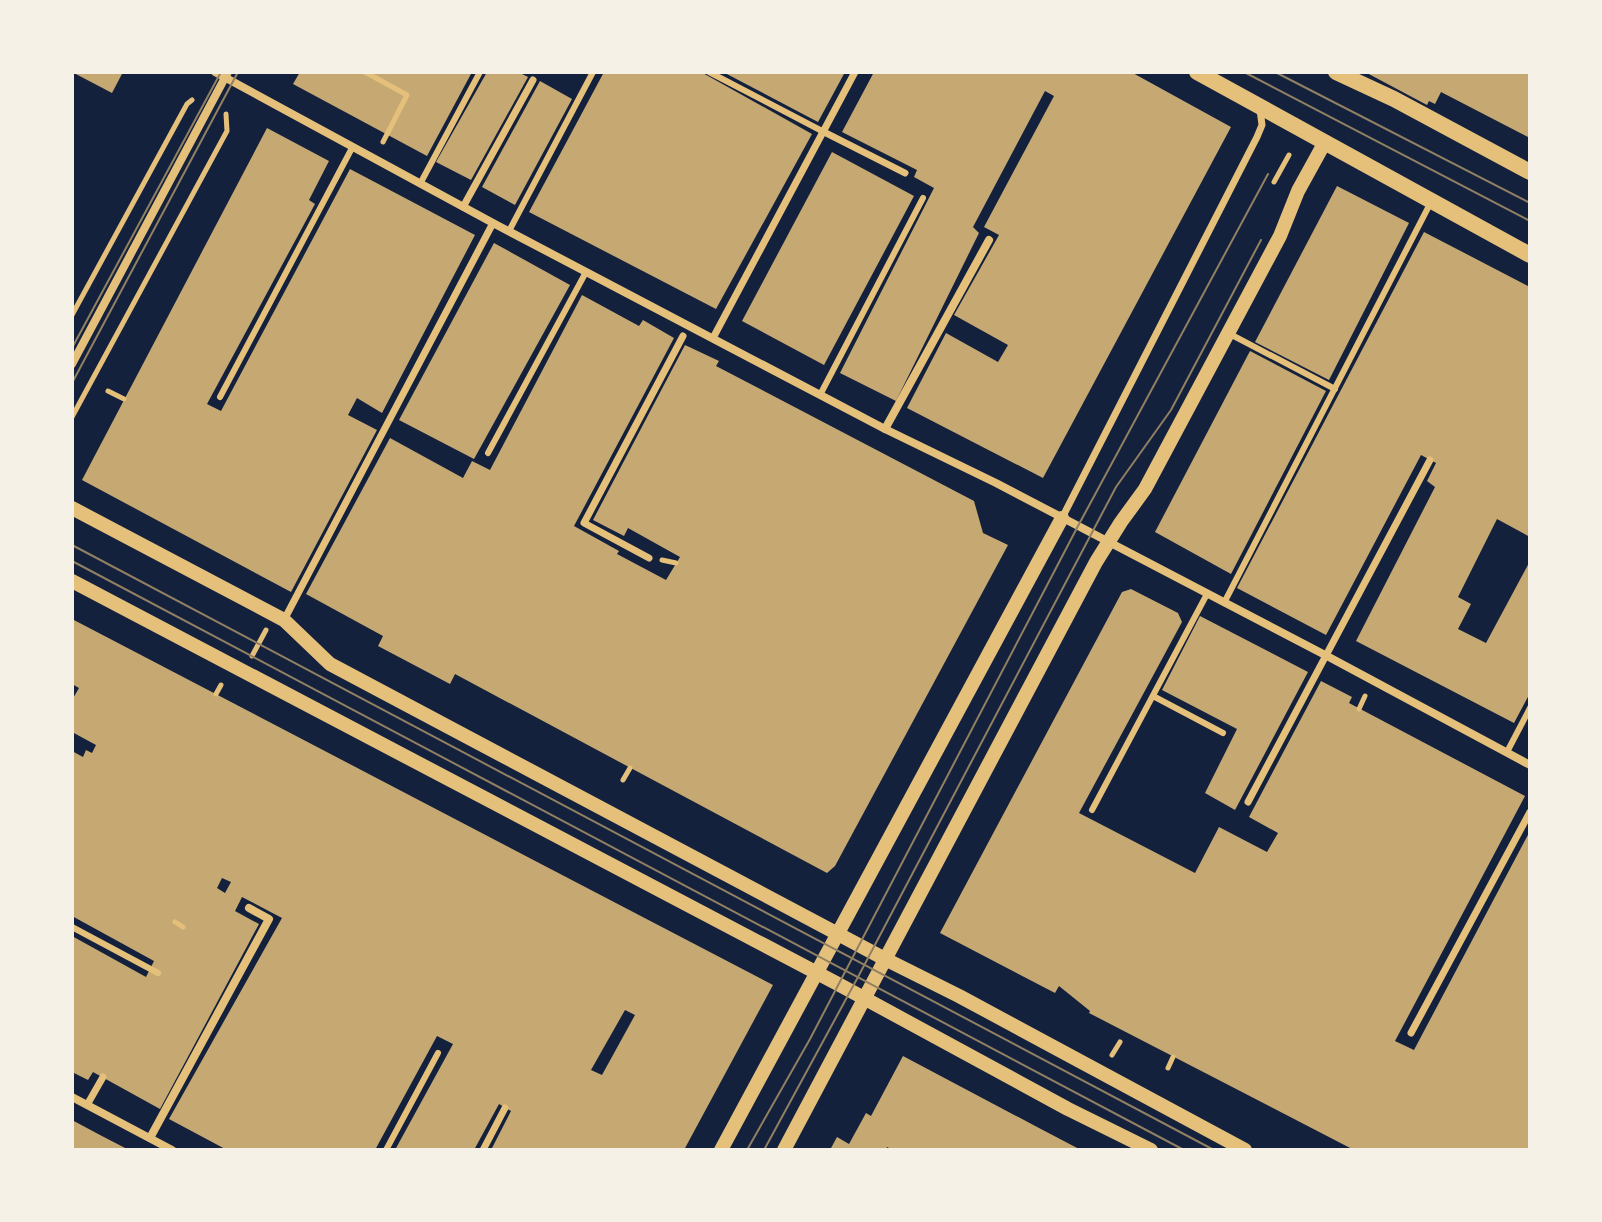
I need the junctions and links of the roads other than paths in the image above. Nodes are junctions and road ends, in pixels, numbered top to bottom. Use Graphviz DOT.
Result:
graph roads {
  1 [pos="215,72"];
  2 [pos="480,72"];
  3 [pos="593,72"];
  4 [pos="709,72"];
  5 [pos="855,72"];
  6 [pos="1197,72"];
  7 [pos="1336,72"];
  8 [pos="227,75"];
  9 [pos="533,80"];
  10 [pos="1258,104"];
  11 [pos="822,131"];
  12 [pos="1325,142"];
  13 [pos="352,148"];
  14 [pos="1530,172"];
  15 [pos="905,173"];
  16 [pos="420,184"];
  17 [pos="923,198"];
  18 [pos="1431,202"];
  19 [pos="463,207"];
  20 [pos="493,223"];
  21 [pos="509,231"];
  22 [pos="989,240"];
  23 [pos="1530,255"];
  24 [pos="586,272"];
  25 [pos="1228,333"];
  26 [pos="683,336"];
  27 [pos="713,338"];
  28 [pos="72,364"];
  29 [pos="1335,389"];
  30 [pos="820,395"];
  31 [pos="220,397"];
  32 [pos="885,429"];
  33 [pos="488,453"];
  34 [pos="1430,460"];
  35 [pos="72,508"];
  36 [pos="1062,518"];
  37 [pos="1108,542"];
  38 [pos="649,558"];
  39 [pos="72,581"];
  40 [pos="1207,594"];
  41 [pos="1224,603"];
  42 [pos="284,620"];
  43 [pos="1327,656"];
  44 [pos="1153,696"];
  45 [pos="1530,708"];
  46 [pos="1223,733"];
  47 [pos="1507,752"];
  48 [pos="1530,765"];
  49 [pos="1248,802"];
  50 [pos="1092,810"];
  51 [pos="1530,812"];
  52 [pos="249,908"];
  53 [pos="72,927"];
  54 [pos="837,933"];
  55 [pos="885,959"];
  56 [pos="816,972"];
  57 [pos="158,973"];
  58 [pos="865,998"];
  59 [pos="1411,1033"];
  60 [pos="438,1053"];
  61 [pos="103,1077"];
  62 [pos="72,1097"];
  63 [pos="87,1105"];
  64 [pos="505,1108"];
  65 [pos="150,1138"];
  66 [pos="158,1147"];
  67 [pos="172,1150"];
  68 [pos="386,1150"];
  69 [pos="483,1150"];
  70 [pos="721,1150"];
  71 [pos="784,1150"];
  72 [pos="1151,1150"];
  73 [pos="1245,1150"];
  1 -- 8 [label="street"];
  2 -- 16 [label="lane"];
  3 -- 21 [label="lane"];
  4 -- 11 [label="lane"];
  5 -- 11 [label="street"];
  6 -- 10 [label="main road"];
  7 -- 14 [label="main road"];
  8 -- 13 [label="street"];
  8 -- 28 [label="street"];
  9 -- 19 [label="street"];
  10 -- 12 [label="main road"];
  10 -- 36 [label="street"];
  11 -- 15 [label="street"];
  11 -- 27 [label="street"];
  12 -- 18 [label="main road"];
  12 -- 25 [label="street"];
  13 -- 16 [label="street"];
  13 -- 31 [label="lane"];
  16 -- 19 [label="street"];
  17 -- 30 [label="lane"];
  18 -- 23 [label="main road"];
  18 -- 29 [label="lane"];
  19 -- 20 [label="street"];
  20 -- 21 [label="street"];
  20 -- 42 [label="street"];
  21 -- 24 [label="street"];
  22 -- 32 [label="street"];
  24 -- 27 [label="street"];
  24 -- 33 [label="lane"];
  25 -- 29 [label="lane"];
  25 -- 37 [label="street"];
  26 -- 38 [label="street"];
  27 -- 30 [label="street"];
  29 -- 41 [label="lane"];
  30 -- 32 [label="street"];
  32 -- 36 [label="street"];
  34 -- 43 [label="street"];
  35 -- 42 [label="street"];
  36 -- 37 [label="street"];
  36 -- 54 [label="street"];
  37 -- 40 [label="street"];
  37 -- 55 [label="street"];
  39 -- 56 [label="street"];
  40 -- 41 [label="street"];
  40 -- 44 [label="lane"];
  41 -- 43 [label="street"];
  42 -- 54 [label="street"];
  43 -- 47 [label="street"];
  43 -- 49 [label="street"];
  44 -- 46 [label="lane"];
  44 -- 50 [label="lane"];
  45 -- 47 [label="lane"];
  47 -- 48 [label="street"];
  51 -- 59 [label="street"];
  52 -- 65 [label="street"];
  53 -- 57 [label="lane"];
  54 -- 55 [label="street"];
  54 -- 56 [label="street"];
  55 -- 58 [label="street"];
  55 -- 73 [label="street"];
  56 -- 58 [label="street"];
  56 -- 70 [label="street"];
  58 -- 71 [label="street"];
  58 -- 72 [label="street"];
  60 -- 68 [label="lane"];
  61 -- 63 [label="street"];
  62 -- 63 [label="street"];
  63 -- 65 [label="street"];
  64 -- 69 [label="street"];
  65 -- 66 [label="street"];
  66 -- 67 [label="street"];
}
